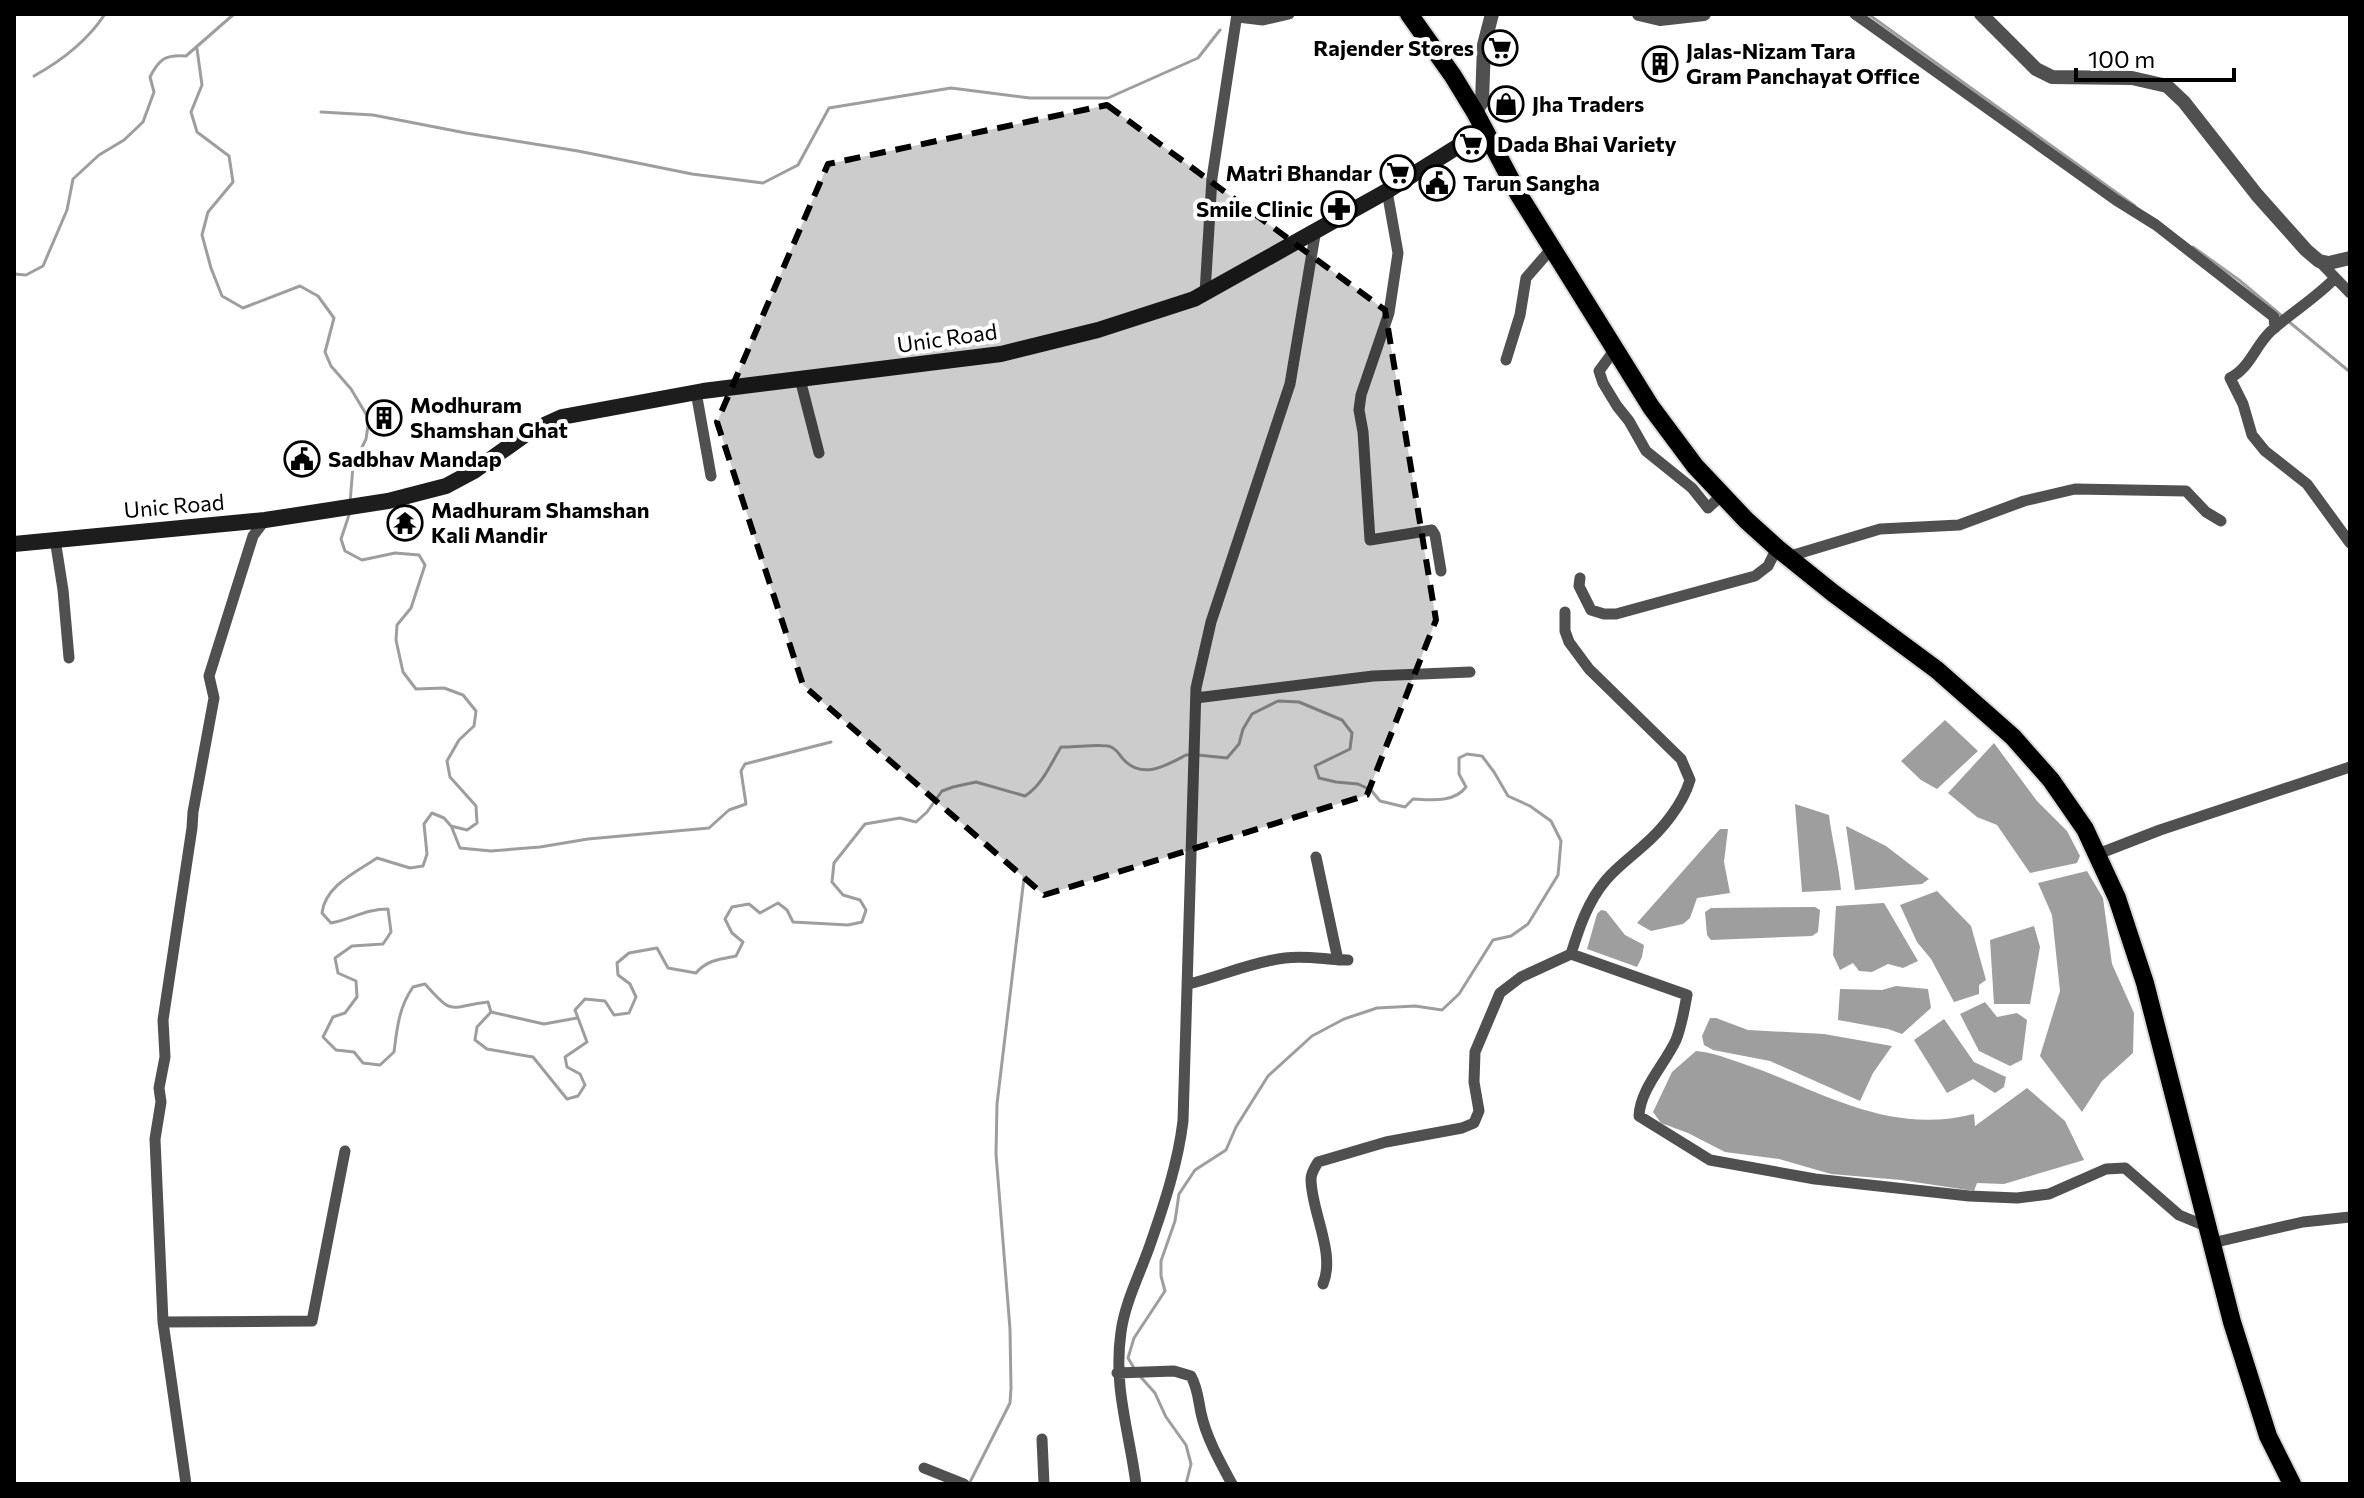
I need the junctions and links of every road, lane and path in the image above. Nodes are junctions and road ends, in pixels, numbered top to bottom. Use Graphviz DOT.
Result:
graph roads {
  1 [pos="1289,14"];
  2 [pos="1409,14"];
  3 [pos="1492,14"];
  4 [pos="1639,14"];
  5 [pos="1704,14"];
  6 [pos="1855,14"];
  7 [pos="1981,14"];
  8 [pos="1238,16"];
  9 [pos="1475,112"];
  10 [pos="1484,130"];
  11 [pos="1387,191"];
  12 [pos="1316,229"];
  13 [pos="1552,248"];
  14 [pos="2350,258"];
  15 [pos="2319,261"];
  16 [pos="2335,278"];
  17 [pos="1205,293"];
  18 [pos="2350,293"];
  19 [pos="2278,326"];
  20 [pos="1616,348"];
  21 [pos="1506,360"];
  22 [pos="800,379"];
  23 [pos="696,392"];
  24 [pos="819,453"];
  25 [pos="711,476"];
  26 [pos="1722,495"];
  27 [pos="265,520"];
  28 [pos="2221,521"];
  29 [pos="55,539"];
  30 [pos="2350,543"];
  31 [pos="14,544"];
  32 [pos="1782,552"];
  33 [pos="1441,571"];
  34 [pos="1580,578"];
  35 [pos="1565,612"];
  36 [pos="69,658"];
  37 [pos="1470,672"];
  38 [pos="1196,698"];
  39 [pos="2350,767"];
  40 [pos="2098,854"];
  41 [pos="1316,857"];
  42 [pos="1571,954"];
  43 [pos="1189,984"];
  44 [pos="345,1151"];
  45 [pos="2350,1217"];
  46 [pos="2210,1235"];
  47 [pos="1323,1284"];
  48 [pos="163,1322"];
  49 [pos="1122,1373"];
  50 [pos="1042,1439"];
  51 [pos="924,1468"];
  52 [pos="964,1483"];
  53 [pos="186,1484"];
  54 [pos="1044,1484"];
  55 [pos="1136,1484"];
  56 [pos="1232,1484"];
  57 [pos="2292,1484"];
  1 -- 8 [label="street"];
  2 -- 9 [label="main road"];
  3 -- 9 [label="street"];
  4 -- 5 [label="street"];
  6 -- 19 [label="street"];
  7 -- 15 [label="street"];
  8 -- 17 [label="street"];
  9 -- 10 [label="main road"];
  10 -- 11 [label="main road, Unic Road"];
  10 -- 13 [label="main road"];
  11 -- 12 [label="main road, Unic Road"];
  11 -- 33 [label="street"];
  12 -- 17 [label="main road, Unic Road"];
  12 -- 38 [label="street"];
  13 -- 20 [label="main road"];
  13 -- 21 [label="street"];
  14 -- 15 [label="street"];
  15 -- 16 [label="street"];
  16 -- 18 [label="street"];
  16 -- 19 [label="street"];
  17 -- 22 [label="main road, Unic Road"];
  19 -- 30 [label="street"];
  20 -- 26 [label="main road"];
  20 -- 26 [label="street"];
  22 -- 23 [label="main road, Unic Road"];
  22 -- 24 [label="street"];
  23 -- 25 [label="street"];
  23 -- 27 [label="main road, Unic Road"];
  26 -- 32 [label="main road"];
  27 -- 29 [label="main road, Unic Road"];
  27 -- 48 [label="street"];
  28 -- 32 [label="street"];
  29 -- 31 [label="main road, Unic Road"];
  29 -- 36 [label="street"];
  32 -- 34 [label="street"];
  32 -- 40 [label="main road"];
  35 -- 42 [label="street"];
  37 -- 38 [label="street"];
  38 -- 43 [label="street"];
  39 -- 40 [label="street"];
  40 -- 46 [label="main road"];
  41 -- 43 [label="street"];
  42 -- 46 [label="street"];
  42 -- 47 [label="street"];
  43 -- 49 [label="street"];
  44 -- 48 [label="street"];
  45 -- 46 [label="street"];
  46 -- 57 [label="main road"];
  48 -- 53 [label="street"];
  49 -- 55 [label="street"];
  49 -- 56 [label="street"];
  50 -- 54 [label="street"];
  51 -- 52 [label="street"];
}
